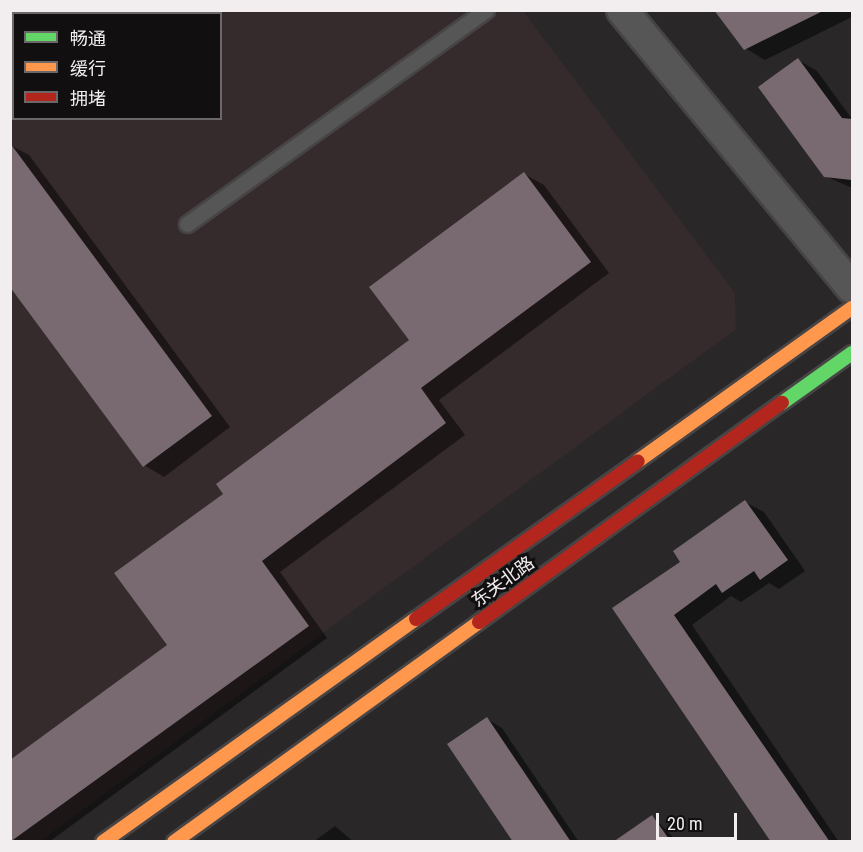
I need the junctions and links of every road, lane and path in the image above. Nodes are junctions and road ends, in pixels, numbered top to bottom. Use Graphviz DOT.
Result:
graph roads {
  1 [pos="486,10"];
  2 [pos="622,10"];
  3 [pos="188,224"];
  4 [pos="852,288"];
  5 [pos="852,308"];
  6 [pos="852,353"];
  7 [pos="103,842"];
  8 [pos="174,842"];
  1 -- 3 [label="lane"];
  2 -- 4 [label="street"];
  5 -- 7 [label="main road"];
  6 -- 8 [label="main road, 东关北路"];
}
